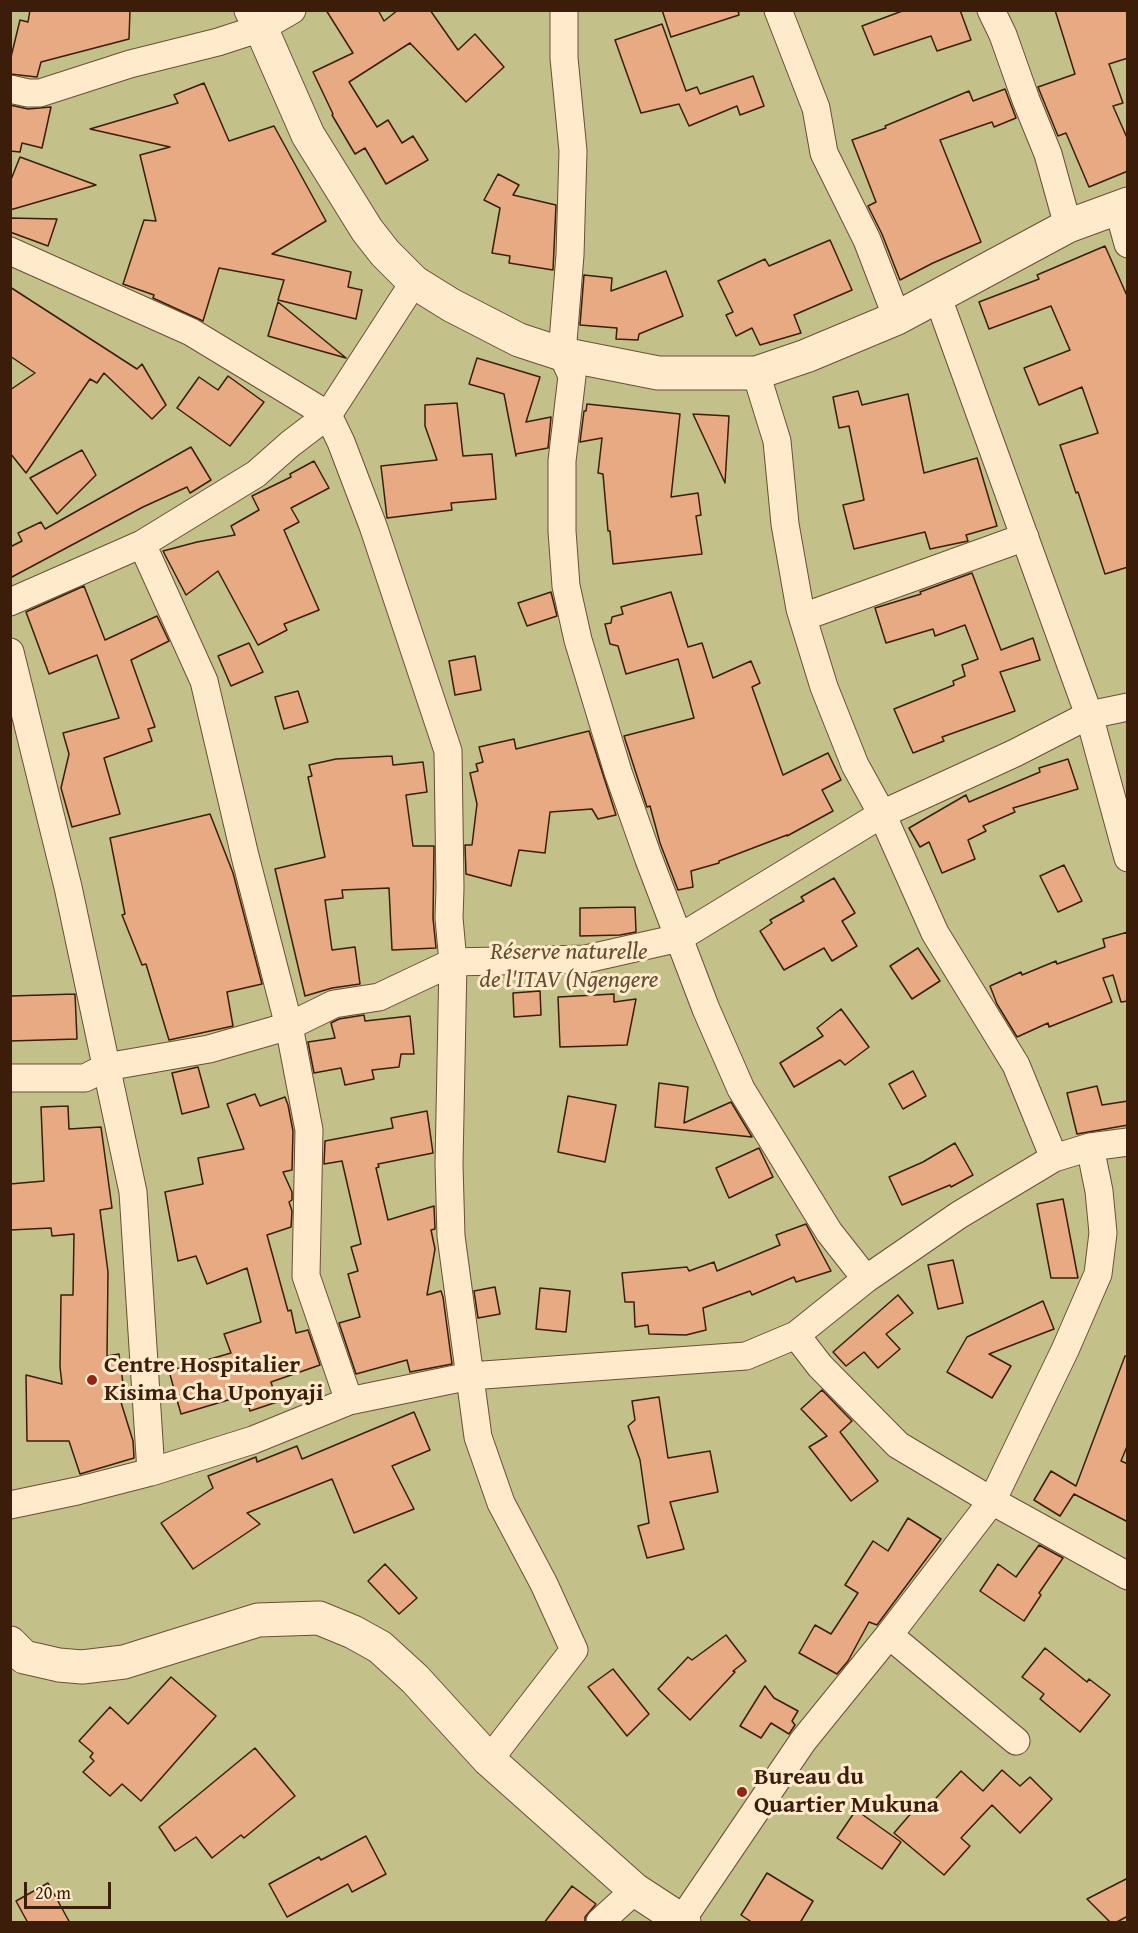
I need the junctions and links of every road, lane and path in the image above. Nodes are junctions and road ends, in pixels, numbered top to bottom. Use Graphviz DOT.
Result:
graph roads {
  1 [pos="292,10"];
  2 [pos="564,10"];
  3 [pos="778,10"];
  4 [pos="991,10"];
  5 [pos="256,19"];
  6 [pos="10,89"];
  7 [pos="1123,206"];
  8 [pos="1068,226"];
  9 [pos="1128,244"];
  10 [pos="10,251"];
  11 [pos="414,282"];
  12 [pos="937,295"];
  13 [pos="897,318"];
  14 [pos="562,354"];
  15 [pos="756,373"];
  16 [pos="328,415"];
  17 [pos="1025,537"];
  18 [pos="142,544"];
  19 [pos="10,602"];
  20 [pos="803,617"];
  21 [pos="10,652"];
  22 [pos="1128,707"];
  23 [pos="1089,715"];
  24 [pos="882,814"];
  25 [pos="1128,858"];
  26 [pos="679,938"];
  27 [pos="453,962"];
  28 [pos="289,1026"];
  29 [pos="106,1067"];
  30 [pos="10,1078"];
  31 [pos="1128,1142"];
  32 [pos="1090,1147"];
  33 [pos="1054,1158"];
  34 [pos="866,1279"];
  35 [pos="796,1335"];
  36 [pos="470,1376"];
  37 [pos="349,1401"];
  38 [pos="152,1472"];
  39 [pos="992,1502"];
  40 [pos="10,1505"];
  41 [pos="1128,1576"];
  42 [pos="889,1635"];
  43 [pos="10,1643"];
  44 [pos="1016,1741"];
  45 [pos="489,1760"];
  46 [pos="634,1890"];
  47 [pos="683,1922"];
  48 [pos="600,1923"];
  1 -- 5 [label="street"];
  2 -- 14 [label="street"];
  3 -- 13 [label="street"];
  4 -- 8 [label="street"];
  5 -- 6 [label="street"];
  5 -- 11 [label="street"];
  7 -- 8 [label="street"];
  7 -- 9 [label="street"];
  8 -- 12 [label="street"];
  10 -- 16 [label="street"];
  11 -- 14 [label="street"];
  11 -- 16 [label="street"];
  12 -- 13 [label="street"];
  12 -- 17 [label="street"];
  13 -- 15 [label="street"];
  14 -- 15 [label="street"];
  14 -- 26 [label="street"];
  15 -- 20 [label="street"];
  16 -- 18 [label="street"];
  16 -- 27 [label="street"];
  17 -- 20 [label="street"];
  17 -- 23 [label="street"];
  18 -- 19 [label="street"];
  18 -- 28 [label="street"];
  20 -- 24 [label="street"];
  21 -- 29 [label="street"];
  22 -- 23 [label="street"];
  23 -- 24 [label="street"];
  23 -- 25 [label="street"];
  24 -- 26 [label="street"];
  24 -- 33 [label="street"];
  26 -- 27 [label="street"];
  26 -- 34 [label="street"];
  27 -- 28 [label="street"];
  27 -- 36 [label="street"];
  28 -- 29 [label="street"];
  28 -- 37 [label="street"];
  29 -- 30 [label="street"];
  29 -- 38 [label="street"];
  31 -- 32 [label="street"];
  32 -- 33 [label="street"];
  32 -- 39 [label="street"];
  33 -- 34 [label="street"];
  34 -- 35 [label="street"];
  35 -- 36 [label="street"];
  35 -- 39 [label="street"];
  36 -- 37 [label="street"];
  36 -- 45 [label="street"];
  37 -- 38 [label="street"];
  38 -- 40 [label="street"];
  39 -- 41 [label="street"];
  39 -- 42 [label="street"];
  42 -- 44 [label="street"];
  42 -- 47 [label="street"];
  43 -- 45 [label="street"];
  45 -- 46 [label="street"];
  46 -- 47 [label="street"];
  46 -- 48 [label="street"];
}
